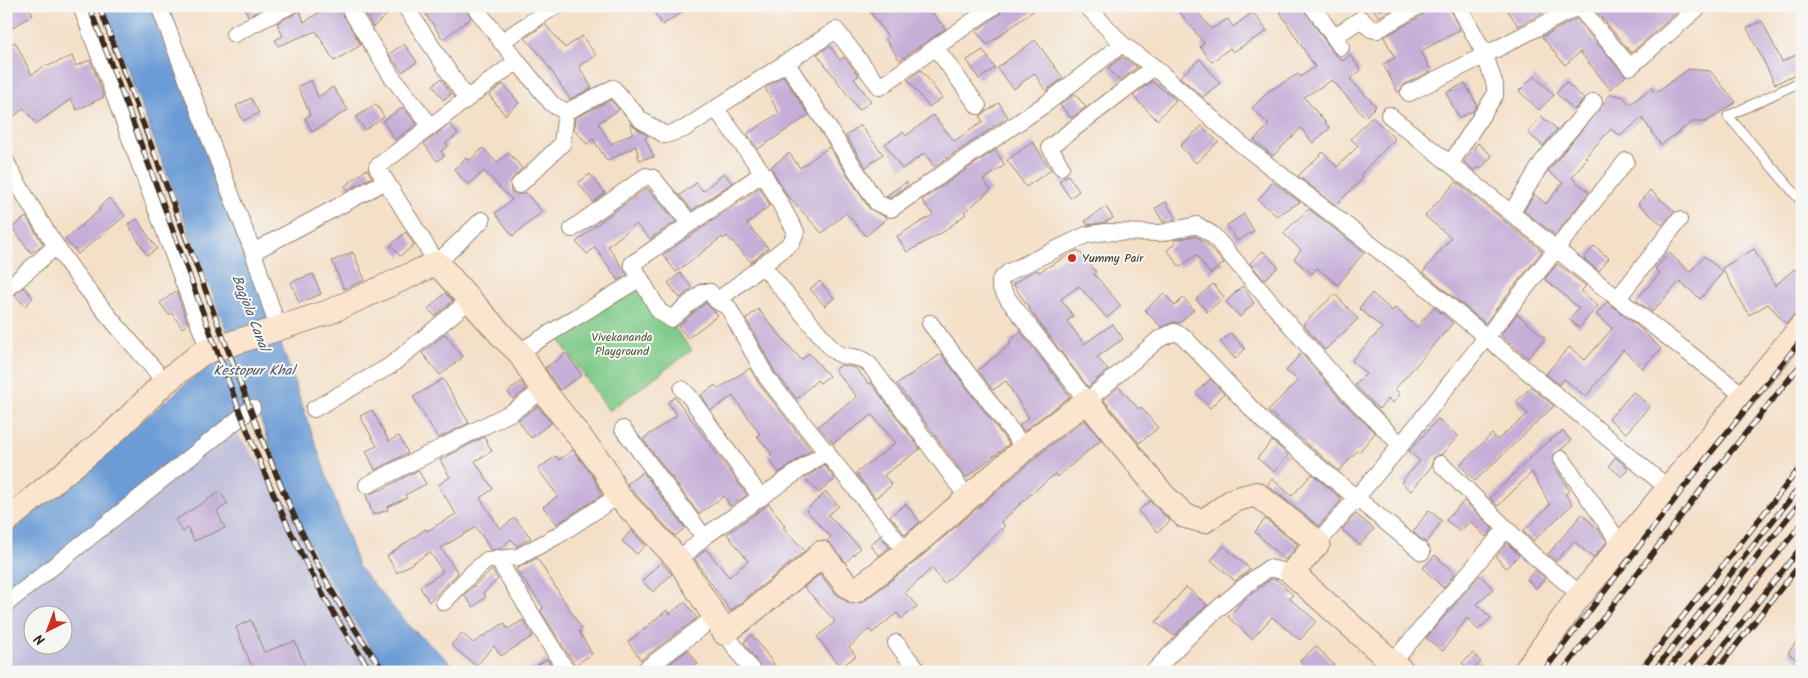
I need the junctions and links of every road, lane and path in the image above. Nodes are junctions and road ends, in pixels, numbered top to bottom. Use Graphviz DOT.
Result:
graph roads {
  1 [pos="81,6"];
  2 [pos="158,6"];
  3 [pos="289,6"];
  4 [pos="348,6"];
  5 [pos="406,6"];
  6 [pos="474,6"];
  7 [pos="555,6"];
  8 [pos="994,6"];
  9 [pos="1087,6"];
  10 [pos="1418,6"];
  11 [pos="1459,6"];
  12 [pos="1700,6"];
  13 [pos="1580,7"];
  14 [pos="1318,8"];
  15 [pos="234,34"];
  16 [pos="500,42"];
  17 [pos="1122,44"];
  18 [pos="936,48"];
  19 [pos="1485,55"];
  20 [pos="517,61"];
  21 [pos="786,62"];
  22 [pos="1154,67"];
  23 [pos="1802,81"];
  24 [pos="1409,93"];
  25 [pos="466,98"];
  26 [pos="1594,102"];
  27 [pos="978,106"];
  28 [pos="716,109"];
  29 [pos="566,112"];
  30 [pos="1389,115"];
  31 [pos="430,125"];
  32 [pos="1626,161"];
  33 [pos="6,162"];
  34 [pos="1451,163"];
  35 [pos="1062,167"];
  36 [pos="763,172"];
  37 [pos="386,181"];
  38 [pos="519,185"];
  39 [pos="1802,202"];
  40 [pos="1512,212"];
  41 [pos="482,220"];
  42 [pos="1679,220"];
  43 [pos="690,223"];
  44 [pos="572,228"];
  45 [pos="56,246"];
  46 [pos="1558,249"];
  47 [pos="253,252"];
  48 [pos="437,263"];
  49 [pos="762,265"];
  50 [pos="639,279"];
  51 [pos="6,290"];
  52 [pos="1618,298"];
  53 [pos="470,300"];
  54 [pos="717,301"];
  55 [pos="930,323"];
  56 [pos="1802,326"];
  57 [pos="278,328"];
  58 [pos="1486,336"];
  59 [pos="211,350"];
  60 [pos="519,352"];
  61 [pos="165,382"];
  62 [pos="682,389"];
  63 [pos="542,390"];
  64 [pos="1743,395"];
  65 [pos="1087,401"];
  66 [pos="252,408"];
  67 [pos="314,408"];
  68 [pos="622,429"];
  69 [pos="1400,445"];
  70 [pos="1025,449"];
  71 [pos="827,451"];
  72 [pos="1562,459"];
  73 [pos="1441,464"];
  74 [pos="367,486"];
  75 [pos="1668,488"];
  76 [pos="618,496"];
  77 [pos="1356,497"];
  78 [pos="761,498"];
  79 [pos="968,498"];
  80 [pos="6,521"];
  81 [pos="1506,530"];
  82 [pos="704,537"];
  83 [pos="1318,543"];
  84 [pos="1621,545"];
  85 [pos="906,552"];
  86 [pos="1422,552"];
  87 [pos="497,558"];
  88 [pos="679,560"];
  89 [pos="1292,573"];
  90 [pos="1581,595"];
  91 [pos="444,602"];
  92 [pos="6,604"];
  93 [pos="720,625"];
  94 [pos="896,643"];
  95 [pos="1398,668"];
  96 [pos="567,672"];
  97 [pos="642,672"];
  98 [pos="753,672"];
  99 [pos="919,672"];
  100 [pos="1153,672"];
  101 [pos="1526,672"];
  1 -- 59 [label="street"];
  2 -- 47 [label="street"];
  3 -- 15 [label="street"];
  4 -- 31 [label="street"];
  5 -- 25 [label="street"];
  6 -- 16 [label="street"];
  7 -- 16 [label="street"];
  8 -- 18 [label="street"];
  9 -- 17 [label="street"];
  10 -- 14 [label="street"];
  11 -- 19 [label="street"];
  12 -- 13 [label="street"];
  13 -- 19 [label="street"];
  16 -- 20 [label="street"];
  17 -- 21 [label="street"];
  17 -- 22 [label="street"];
  18 -- 21 [label="street"];
  18 -- 27 [label="street"];
  19 -- 24 [label="street"];
  19 -- 34 [label="street"];
  20 -- 25 [label="street"];
  20 -- 29 [label="street"];
  21 -- 28 [label="street"];
  22 -- 35 [label="street"];
  22 -- 58 [label="street"];
  23 -- 39 [label="lane"];
  25 -- 31 [label="street"];
  26 -- 40 [label="street"];
  28 -- 29 [label="street"];
  28 -- 36 [label="street"];
  29 -- 38 [label="street"];
  30 -- 34 [label="street"];
  31 -- 37 [label="street"];
  32 -- 46 [label="street"];
  33 -- 45 [label="street"];
  34 -- 40 [label="street"];
  36 -- 43 [label="street"];
  36 -- 49 [label="street"];
  37 -- 47 [label="street"];
  37 -- 48 [label="street"];
  40 -- 46 [label="street"];
  41 -- 48 [label="street"];
  42 -- 52 [label="street"];
  43 -- 44 [label="street"];
  43 -- 50 [label="street"];
  45 -- 51 [label="street"];
  45 -- 61 [label="street"];
  46 -- 52 [label="street"];
  46 -- 58 [label="street"];
  47 -- 57 [label="street"];
  48 -- 53 [label="street"];
  48 -- 57 [label="street"];
  49 -- 54 [label="street"];
  49 -- 79 [label="street"];
  50 -- 54 [label="street"];
  50 -- 60 [label="street"];
  52 -- 64 [label="street"];
  53 -- 60 [label="street"];
  53 -- 67 [label="street"];
  54 -- 71 [label="street"];
  55 -- 70 [label="street"];
  56 -- 64 [label="street"];
  57 -- 59 [label="street"];
  58 -- 69 [label="street"];
  58 -- 75 [label="street"];
  59 -- 61 [label="street"];
  60 -- 63 [label="street"];
  61 -- 80 [label="street"];
  62 -- 78 [label="street"];
  63 -- 74 [label="street"];
  63 -- 76 [label="street"];
  64 -- 75 [label="street"];
  65 -- 69 [label="street"];
  65 -- 70 [label="street"];
  65 -- 77 [label="street"];
  65 -- 83 [label="street"];
  66 -- 92 [label="street"];
  68 -- 82 [label="street"];
  69 -- 77 [label="street"];
  70 -- 79 [label="street"];
  71 -- 78 [label="street"];
  71 -- 85 [label="street"];
  72 -- 84 [label="street"];
  73 -- 81 [label="street"];
  75 -- 84 [label="street"];
  76 -- 87 [label="street"];
  76 -- 88 [label="street"];
  77 -- 83 [label="street"];
  77 -- 86 [label="street"];
  78 -- 82 [label="street"];
  79 -- 85 [label="street"];
  81 -- 90 [label="street"];
  81 -- 95 [label="street"];
  82 -- 88 [label="street"];
  83 -- 89 [label="street"];
  84 -- 90 [label="street"];
  85 -- 93 [label="street"];
  87 -- 91 [label="street"];
  87 -- 96 [label="street"];
  88 -- 93 [label="street"];
  89 -- 95 [label="street"];
  89 -- 100 [label="street"];
  90 -- 101 [label="street"];
  93 -- 97 [label="street"];
  93 -- 98 [label="street"];
  94 -- 99 [label="street"];
}
